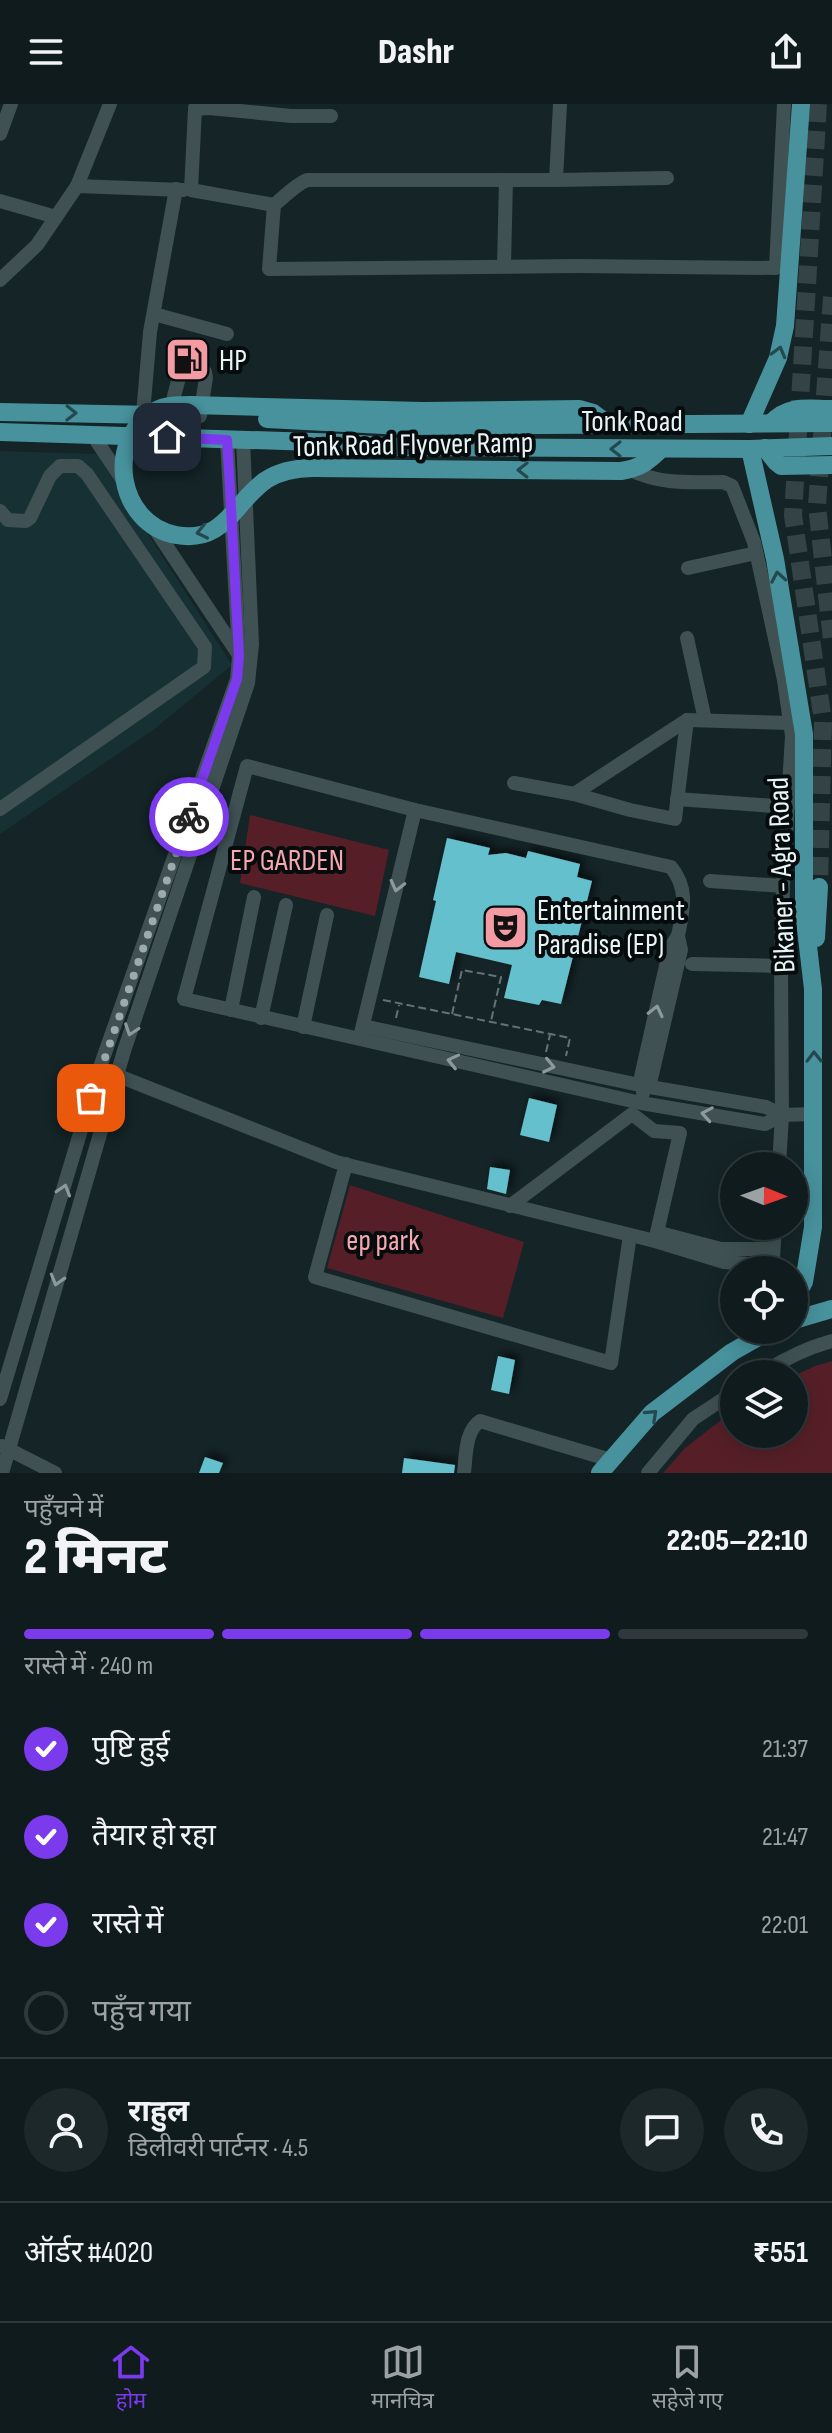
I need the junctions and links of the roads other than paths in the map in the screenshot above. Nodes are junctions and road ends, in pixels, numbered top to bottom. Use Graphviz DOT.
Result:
graph roads {
  1 [pos="11,104"];
  2 [pos="110,104"];
  3 [pos="560,104"];
  4 [pos="784,104"];
  5 [pos="801,104"];
  6 [pos="195,106"];
  7 [pos="277,110"];
  8 [pos="331,116"];
  9 [pos="0,134"];
  10 [pos="667,178"];
  11 [pos="506,180"];
  12 [pos="556,180"];
  13 [pos="77,186"];
  14 [pos="184,190"];
  15 [pos="0,201"];
  16 [pos="274,205"];
  17 [pos="56,217"];
  18 [pos="504,266"];
  19 [pos="0,280"];
  20 [pos="154,314"];
  21 [pos="227,334"];
  22 [pos="832,409"];
  23 [pos="0,412"];
  24 [pos="143,414"];
  25 [pos="169,415"];
  26 [pos="200,416"];
  27 [pos="771,423"];
  28 [pos="832,423"];
  29 [pos="749,424"];
  30 [pos="609,425"];
  31 [pos="0,432"];
  32 [pos="92,434"];
  33 [pos="235,440"];
  34 [pos="832,446"];
  35 [pos="758,448"];
  36 [pos="661,449"];
  37 [pos="832,465"];
  38 [pos="630,470"];
  39 [pos="0,511"];
  40 [pos="756,553"];
  41 [pos="688,568"];
  42 [pos="687,638"];
  43 [pos="239,656"];
  44 [pos="687,720"];
  45 [pos="705,720"];
  46 [pos="790,723"];
  47 [pos="514,783"];
  48 [pos="574,794"];
  49 [pos="677,799"];
  50 [pos="788,807"];
  51 [pos="0,809"];
  52 [pos="415,810"];
  53 [pos="710,881"];
  54 [pos="783,886"];
  55 [pos="819,887"];
  56 [pos="254,897"];
  57 [pos="286,905"];
  58 [pos="327,915"];
  59 [pos="692,964"];
  60 [pos="781,966"];
  61 [pos="813,989"];
  62 [pos="231,1010"];
  63 [pos="261,1018"];
  64 [pos="303,1027"];
  65 [pos="361,1033"];
  66 [pos="116,1075"];
  67 [pos="644,1086"];
  68 [pos="641,1103"];
  69 [pos="815,1114"];
  70 [pos="782,1115"];
  71 [pos="780,1152"];
  72 [pos="346,1164"];
  73 [pos="510,1206"];
  74 [pos="630,1235"];
  75 [pos="656,1237"];
  76 [pos="774,1240"];
  77 [pos="773,1249"];
  78 [pos="773,1256"];
  79 [pos="808,1258"];
  80 [pos="720,1261"];
  81 [pos="832,1309"];
  82 [pos="808,1316"];
  83 [pos="832,1341"];
  84 [pos="746,1344"];
  85 [pos="786,1360"];
  86 [pos="0,1399"];
  87 [pos="720,1401"];
  88 [pos="4,1448"];
  89 [pos="605,1467"];
  90 [pos="4,1471"];
  91 [pos="55,1473"];
  92 [pos="464,1473"];
  93 [pos="648,1473"];
  1 -- 9 [label="street"];
  2 -- 13 [label="street"];
  3 -- 12 [label="street"];
  4 -- 18 [label="street"];
  29 -- 5 [label="main road, one-way"];
  6 -- 7 [label="street"];
  6 -- 14 [label="street"];
  7 -- 8 [label="street"];
  10 -- 12 [label="street"];
  11 -- 12 [label="street"];
  11 -- 16 [label="street"];
  11 -- 18 [label="street"];
  13 -- 14 [label="street"];
  13 -- 17 [label="street"];
  14 -- 16 [label="street"];
  14 -- 20 [label="street"];
  15 -- 17 [label="street"];
  16 -- 18 [label="street"];
  17 -- 19 [label="street"];
  20 -- 21 [label="street"];
  20 -- 24 [label="street"];
  22 -- 27 [label="main road"];
  23 -- 24 [label="main road, Tonk Road, one-way"];
  24 -- 25 [label="main road, Tonk Road"];
  25 -- 26 [label="main road, Tonk Road"];
  25 -- 26 [label="street"];
  26 -- 30 [label="main road, Tonk Road"];
  27 -- 28 [label="main road, Tonk Road"];
  27 -- 29 [label="main road, Tonk Road"];
  29 -- 30 [label="main road, Tonk Road"];
  38 -- 30 [label="main road, Tonk Road Flyover Ramp, one-way"];
  31 -- 32 [label="main road, Tonk Road"];
  32 -- 33 [label="main road, Tonk Road"];
  32 -- 43 [label="street"];
  36 -- 33 [label="main road, Tonk Road, one-way"];
  33 -- 43 [label="street"];
  33 -- 66 [label="street, one-way"];
  34 -- 35 [label="main road, Tonk Road"];
  35 -- 36 [label="main road, Tonk Road"];
  35 -- 37 [label="main road"];
  61 -- 35 [label="main road, Bikaner - Agra Road, one-way"];
  36 -- 38 [label="main road"];
  38 -- 40 [label="street"];
  39 -- 51 [label="street"];
  40 -- 41 [label="street"];
  40 -- 46 [label="street"];
  42 -- 45 [label="street"];
  86 -- 43 [label="street, one-way"];
  44 -- 45 [label="street"];
  44 -- 48 [label="street"];
  44 -- 49 [label="street"];
  45 -- 46 [label="street"];
  46 -- 50 [label="street"];
  47 -- 48 [label="street"];
  48 -- 49 [label="street"];
  49 -- 50 [label="street"];
  50 -- 54 [label="street"];
  52 -- 62 [label="street"];
  52 -- 65 [label="street, one-way"];
  52 -- 67 [label="street"];
  53 -- 54 [label="street"];
  54 -- 60 [label="street"];
  55 -- 61 [label="main road"];
  56 -- 62 [label="street"];
  57 -- 63 [label="street"];
  58 -- 64 [label="street"];
  59 -- 60 [label="street"];
  60 -- 70 [label="street"];
  69 -- 61 [label="main road, Bikaner - Agra Road, one-way"];
  62 -- 63 [label="street"];
  63 -- 64 [label="street"];
  64 -- 65 [label="street"];
  65 -- 67 [label="street, one-way"];
  68 -- 65 [label="street, one-way"];
  66 -- 72 [label="street"];
  66 -- 88 [label="street, one-way"];
  67 -- 68 [label="street"];
  67 -- 70 [label="street"];
  70 -- 68 [label="street, one-way"];
  69 -- 70 [label="street"];
  69 -- 79 [label="main road, Bikaner - Agra Road"];
  70 -- 71 [label="street"];
  72 -- 73 [label="street"];
  72 -- 74 [label="street"];
  73 -- 74 [label="street"];
  73 -- 75 [label="street"];
  74 -- 75 [label="street"];
  75 -- 77 [label="street"];
  75 -- 80 [label="street"];
  76 -- 77 [label="street"];
  77 -- 78 [label="street"];
  81 -- 82 [label="main road"];
  83 -- 85 [label="street"];
  89 -- 84 [label="main road, one-way"];
  87 -- 93 [label="street"];
  88 -- 90 [label="street"];
  88 -- 91 [label="street"];
  89 -- 92 [label="street"];
}
